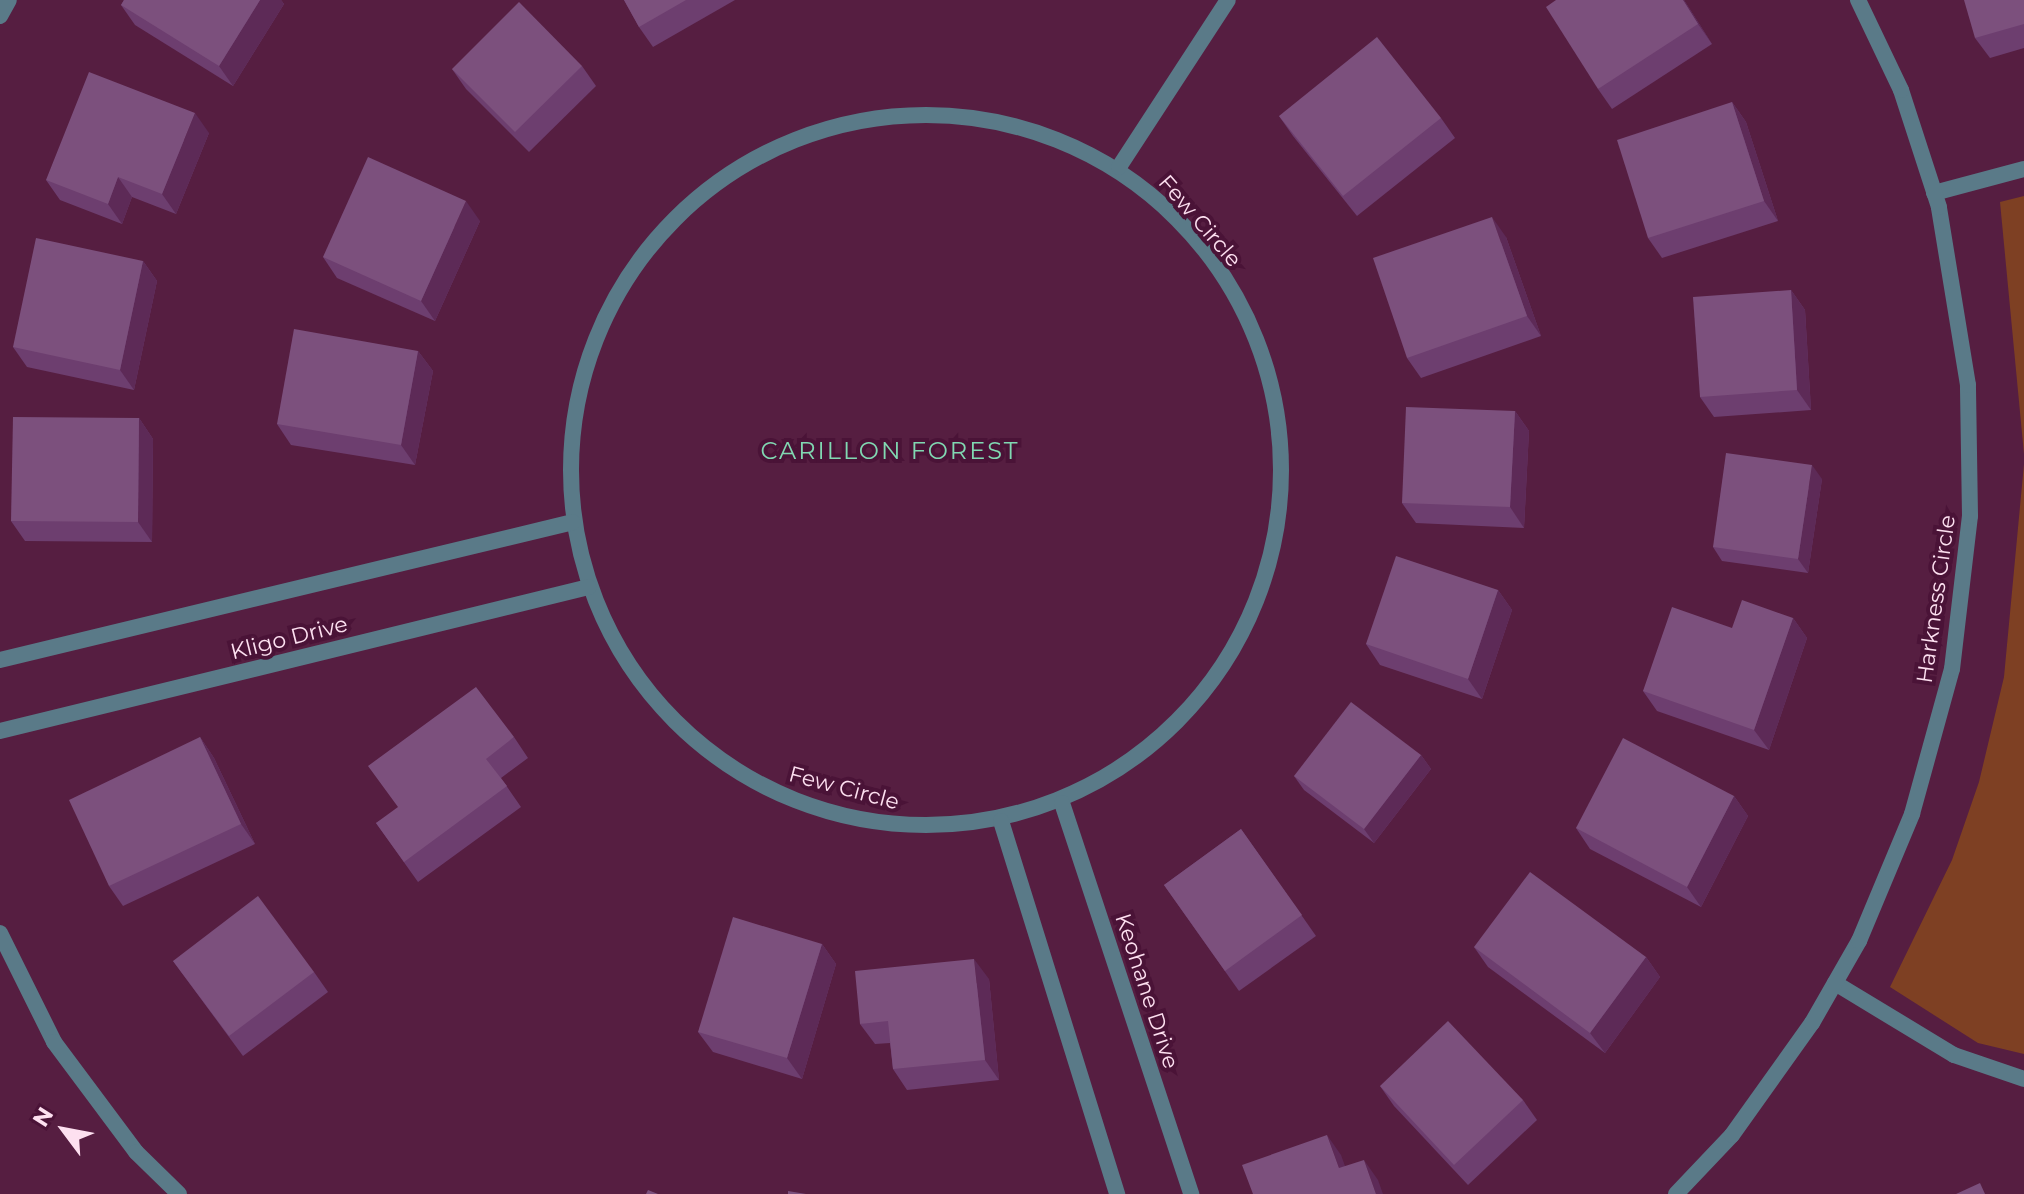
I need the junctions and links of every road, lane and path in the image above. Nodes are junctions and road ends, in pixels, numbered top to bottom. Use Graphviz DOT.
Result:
graph roads {
  1 [pos="9,0"];
  2 [pos="1228,0"];
  3 [pos="1858,0"];
  4 [pos="0,16"];
  5 [pos="1119,167"];
  6 [pos="2024,169"];
  7 [pos="1934,193"];
  8 [pos="573,522"];
  9 [pos="589,587"];
  10 [pos="0,660"];
  11 [pos="0,731"];
  12 [pos="1062,803"];
  13 [pos="1001,821"];
  14 [pos="0,933"];
  15 [pos="1835,983"];
  16 [pos="2024,1079"];
  17 [pos="179,1194"];
  18 [pos="1117,1194"];
  19 [pos="1191,1194"];
  20 [pos="1676,1194"];
  1 -- 4 [label="street"];
  2 -- 5 [label="street"];
  3 -- 7 [label="street, Harkness Circle"];
  5 -- 8 [label="street, Few Circle"];
  5 -- 12 [label="street, Few Circle"];
  6 -- 7 [label="street"];
  7 -- 15 [label="street, Harkness Circle"];
  8 -- 9 [label="street, Few Circle"];
  8 -- 10 [label="street, Kligo Drive"];
  9 -- 11 [label="street, Kligo Drive"];
  9 -- 13 [label="street, Few Circle"];
  12 -- 13 [label="street, Few Circle"];
  12 -- 19 [label="street, Keohane Drive"];
  13 -- 18 [label="street"];
  14 -- 17 [label="street"];
  15 -- 16 [label="street"];
  15 -- 20 [label="street, Harkness Circle"];
}
